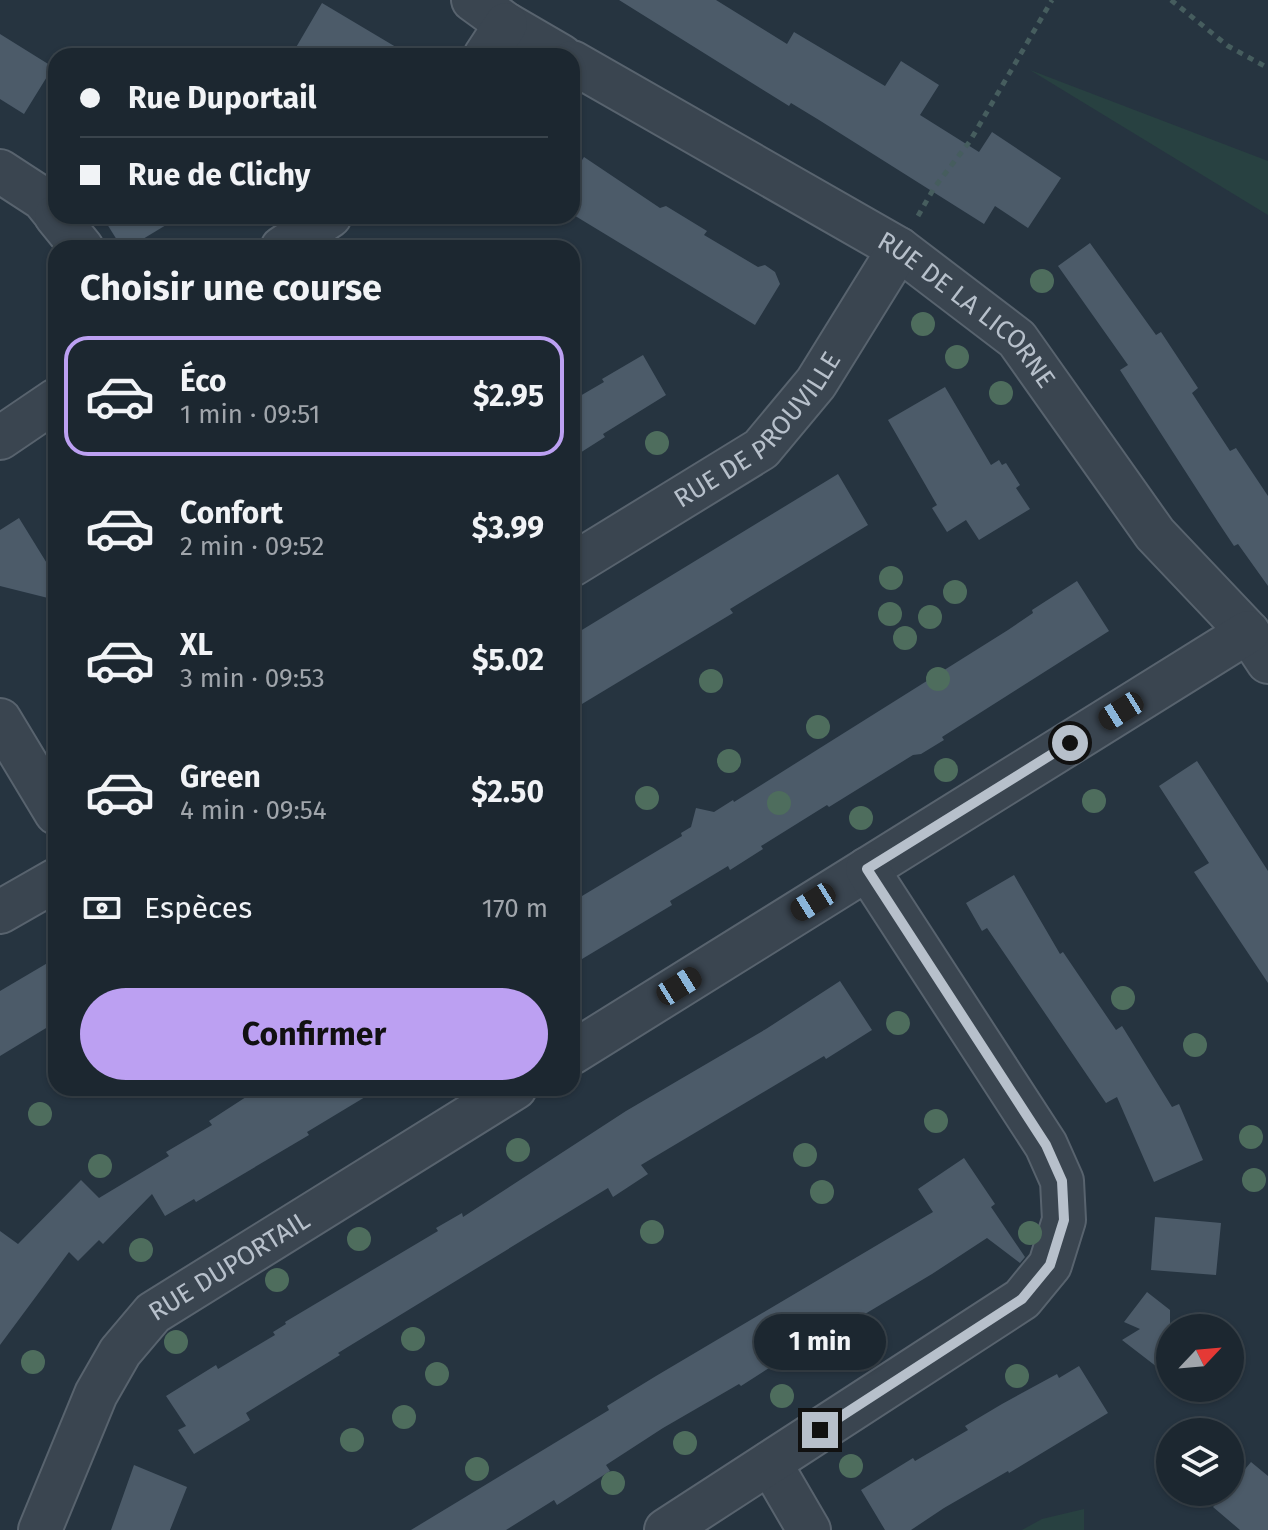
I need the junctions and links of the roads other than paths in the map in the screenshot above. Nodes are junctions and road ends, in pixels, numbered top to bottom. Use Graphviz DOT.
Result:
graph roads {
  1 [pos="488,27"];
  2 [pos="541,48"];
  3 [pos="580,67"];
  4 [pos="0,171"];
  5 [pos="48,206"];
  6 [pos="62,224"];
  7 [pos="318,224"];
  8 [pos="76,240"];
  9 [pos="294,240"];
  10 [pos="899,249"];
  11 [pos="48,405"];
  12 [pos="0,438"];
  13 [pos="580,560"];
  14 [pos="1258,647"];
  15 [pos="0,720"];
  16 [pos="48,800"];
  17 [pos="867,869"];
  18 [pos="48,885"];
  19 [pos="0,912"];
  20 [pos="580,1048"];
  21 [pos="502,1096"];
  22 [pos="770,1463"];
  23 [pos="40,1530"];
  24 [pos="666,1530"];
  25 [pos="809,1530"];
  1 -- 2 [label="street"];
  3 -- 10 [label="street, RUE DE LA LICORNE"];
  4 -- 5 [label="street"];
  6 -- 8 [label="street"];
  7 -- 9 [label="street"];
  10 -- 13 [label="street, RUE DE PROUVILLE"];
  10 -- 14 [label="street, RUE DE LA LICORNE"];
  11 -- 12 [label="street"];
  14 -- 17 [label="street"];
  15 -- 16 [label="street"];
  17 -- 20 [label="street"];
  17 -- 22 [label="street"];
  18 -- 19 [label="street"];
  21 -- 23 [label="street, RUE DUPORTAIL"];
  22 -- 24 [label="street"];
  22 -- 25 [label="street"];
}
